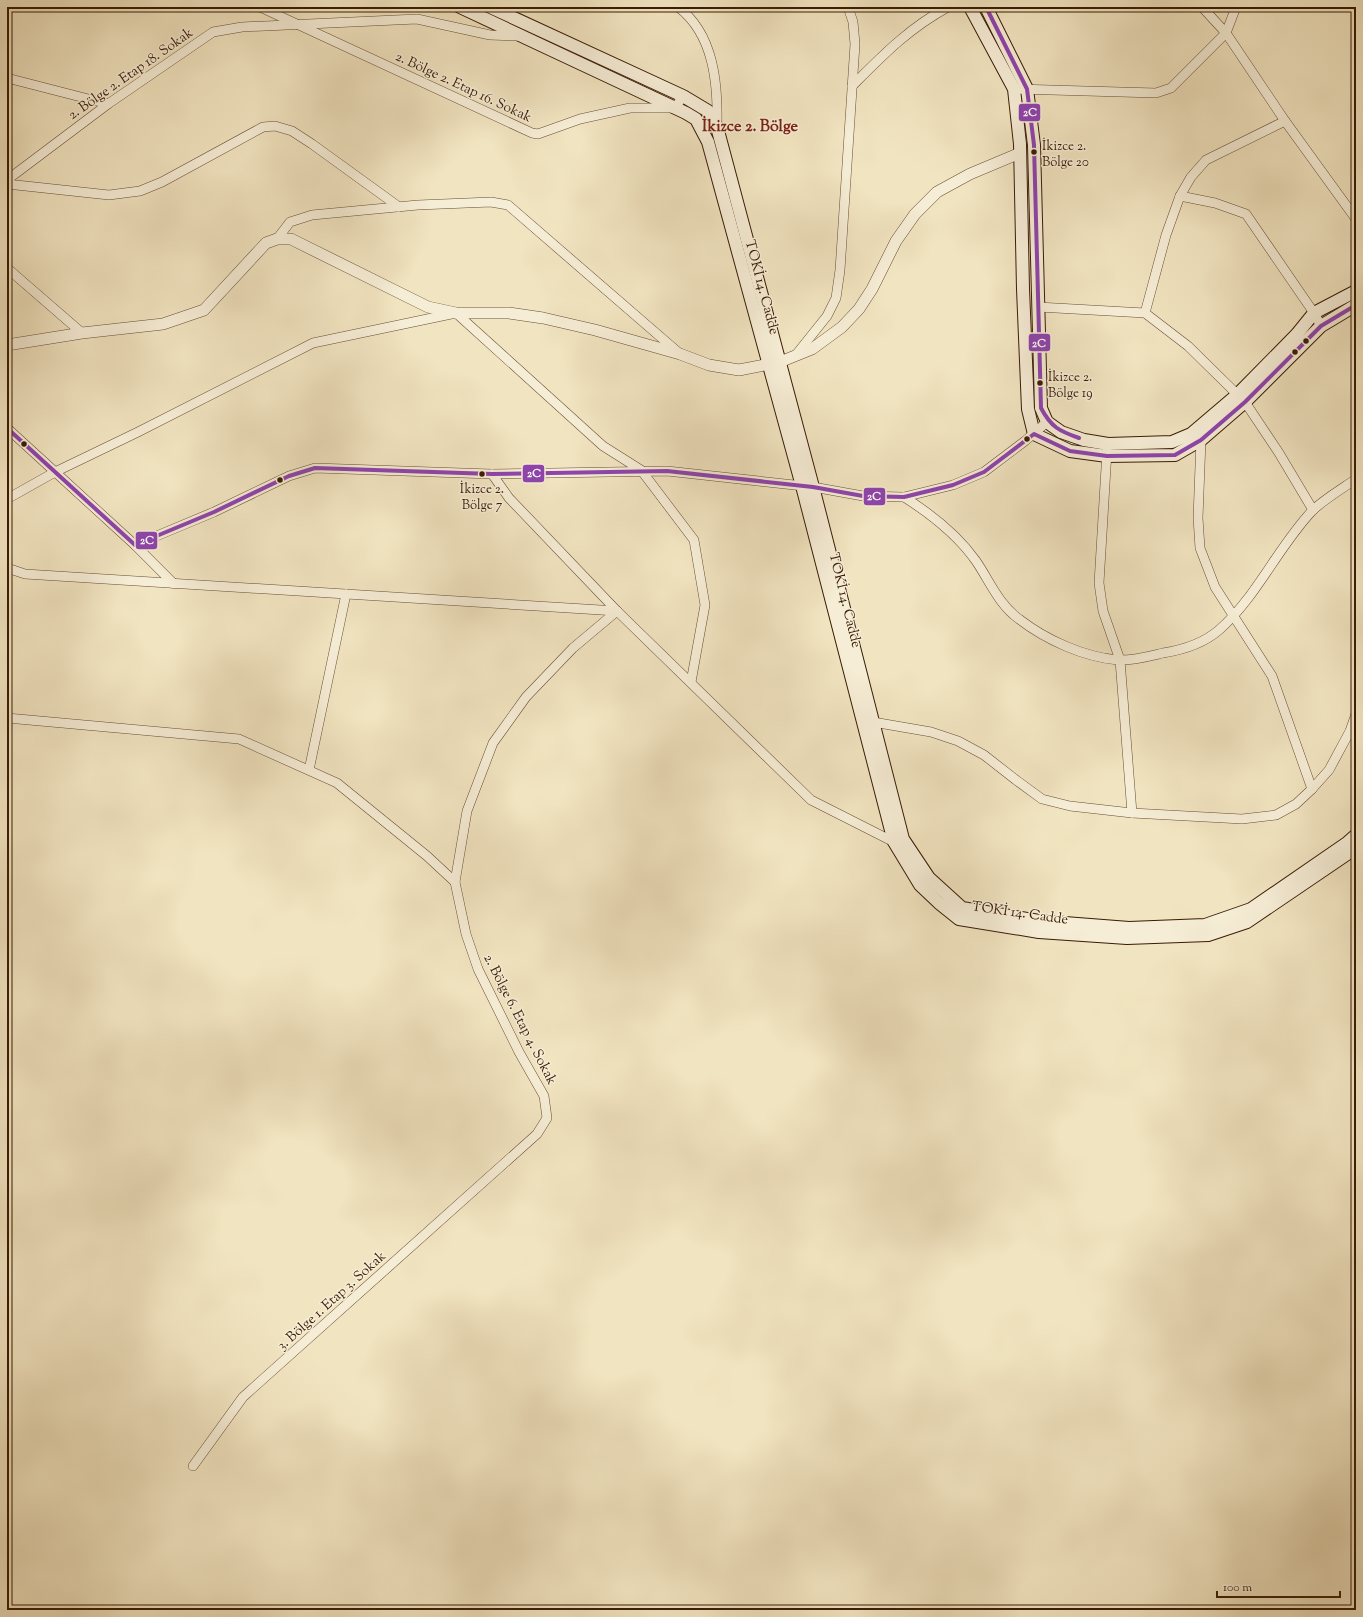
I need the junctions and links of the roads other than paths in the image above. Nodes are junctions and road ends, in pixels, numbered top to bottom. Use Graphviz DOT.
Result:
graph roads {
  1 [pos="260,7"];
  2 [pos="460,7"];
  3 [pos="490,7"];
  4 [pos="678,7"];
  5 [pos="848,7"];
  6 [pos="948,7"];
  7 [pos="970,7"];
  8 [pos="986,7"];
  9 [pos="1202,7"];
  10 [pos="1236,7"];
  11 [pos="298,25"];
  12 [pos="1226,33"];
  13 [pos="521,36"];
  14 [pos="7,78"];
  15 [pos="852,86"];
  16 [pos="1014,89"];
  17 [pos="1027,89"];
  18 [pos="683,96"];
  19 [pos="108,104"];
  20 [pos="675,108"];
  21 [pos="1285,121"];
  22 [pos="716,127"];
  23 [pos="1020,153"];
  24 [pos="7,180"];
  25 [pos="7,184"];
  26 [pos="1180,196"];
  27 [pos="399,207"];
  28 [pos="1356,218"];
  29 [pos="277,239"];
  30 [pos="7,268"];
  31 [pos="1356,290"];
  32 [pos="1356,304"];
  33 [pos="1038,307"];
  34 [pos="1145,312"];
  35 [pos="456,313"];
  36 [pos="1314,313"];
  37 [pos="1321,326"];
  38 [pos="82,333"];
  39 [pos="7,344"];
  40 [pos="680,354"];
  41 [pos="795,356"];
  42 [pos="774,363"];
  43 [pos="1242,398"];
  44 [pos="1047,422"];
  45 [pos="7,428"];
  46 [pos="1034,434"];
  47 [pos="1201,440"];
  48 [pos="1107,450"];
  49 [pos="641,470"];
  50 [pos="56,472"];
  51 [pos="492,474"];
  52 [pos="1356,479"];
  53 [pos="808,487"];
  54 [pos="904,497"];
  55 [pos="7,499"];
  56 [pos="1313,510"];
  57 [pos="135,545"];
  58 [pos="7,568"];
  59 [pos="174,584"];
  60 [pos="346,594"];
  61 [pos="617,611"];
  62 [pos="1232,616"];
  63 [pos="1120,660"];
  64 [pos="691,682"];
  65 [pos="1356,714"];
  66 [pos="7,718"];
  67 [pos="873,722"];
  68 [pos="309,770"];
  69 [pos="1312,789"];
  70 [pos="1132,813"];
  71 [pos="1356,835"];
  72 [pos="894,842"];
  73 [pos="1352,848"];
  74 [pos="455,882"];
  75 [pos="501,1167"];
  76 [pos="193,1466"];
  1 -- 11 [label="street, 2. Bölge 2. Etap 16. Sokak"];
  2 -- 13 [label="main road, TOKİ 14. Cadde"];
  3 -- 18 [label="main road, TOKİ 14. Cadde"];
  4 -- 22 [label="street"];
  5 -- 15 [label="street"];
  6 -- 15 [label="street"];
  7 -- 16 [label="main road"];
  8 -- 17 [label="main road"];
  9 -- 12 [label="street"];
  10 -- 12 [label="street"];
  11 -- 13 [label="street, 2. Bölge 2. Etap 18. Sokak"];
  11 -- 19 [label="street, 2. Bölge 2. Etap 18. Sokak"];
  11 -- 20 [label="street, 2. Bölge 2. Etap 16. Sokak"];
  12 -- 17 [label="street"];
  12 -- 21 [label="street"];
  13 -- 20 [label="main road, TOKİ 14. Cadde"];
  14 -- 19 [label="street"];
  15 -- 41 [label="street"];
  16 -- 17 [label="street"];
  16 -- 23 [label="main road"];
  17 -- 33 [label="main road"];
  18 -- 20 [label="street"];
  18 -- 22 [label="main road, TOKİ 14. Cadde"];
  19 -- 24 [label="street, 2. Bölge 2. Etap 18. Sokak"];
  20 -- 42 [label="main road, TOKİ 14. Cadde"];
  21 -- 26 [label="street"];
  21 -- 28 [label="street"];
  22 -- 42 [label="main road, TOKİ 14. Cadde"];
  23 -- 41 [label="street"];
  23 -- 46 [label="main road"];
  25 -- 27 [label="street"];
  26 -- 34 [label="street"];
  26 -- 36 [label="street"];
  27 -- 29 [label="street"];
  27 -- 40 [label="street"];
  29 -- 35 [label="street"];
  29 -- 38 [label="street"];
  30 -- 38 [label="street"];
  31 -- 36 [label="main road"];
  32 -- 37 [label="main road"];
  33 -- 34 [label="street"];
  33 -- 44 [label="main road"];
  34 -- 43 [label="street"];
  35 -- 40 [label="street"];
  35 -- 49 [label="street"];
  35 -- 50 [label="street"];
  36 -- 37 [label="street"];
  36 -- 43 [label="main road"];
  37 -- 43 [label="main road"];
  38 -- 39 [label="street"];
  40 -- 42 [label="street"];
  41 -- 42 [label="street"];
  42 -- 53 [label="main road, TOKİ 14. Cadde"];
  43 -- 47 [label="main road"];
  43 -- 48 [label="main road"];
  43 -- 56 [label="street"];
  44 -- 46 [label="street"];
  44 -- 48 [label="main road"];
  45 -- 50 [label="street"];
  46 -- 48 [label="main road"];
  46 -- 54 [label="street"];
  47 -- 48 [label="main road"];
  47 -- 62 [label="street"];
  48 -- 63 [label="street"];
  49 -- 51 [label="street"];
  49 -- 53 [label="street"];
  49 -- 64 [label="street"];
  50 -- 55 [label="street"];
  50 -- 57 [label="street"];
  51 -- 57 [label="street"];
  51 -- 61 [label="street"];
  52 -- 56 [label="street"];
  53 -- 54 [label="street"];
  53 -- 67 [label="main road, TOKİ 14. Cadde"];
  53 -- 72 [label="main road, TOKİ 14. Cadde"];
  54 -- 63 [label="street"];
  56 -- 62 [label="street"];
  57 -- 59 [label="street"];
  58 -- 59 [label="street"];
  59 -- 60 [label="street"];
  60 -- 61 [label="street"];
  60 -- 68 [label="street"];
  61 -- 64 [label="street"];
  61 -- 74 [label="street, 2. Bölge 6. Etap 4. Sokak"];
  62 -- 63 [label="street"];
  62 -- 69 [label="street"];
  63 -- 70 [label="street"];
  64 -- 72 [label="street"];
  65 -- 69 [label="street"];
  66 -- 68 [label="street"];
  67 -- 70 [label="street"];
  67 -- 73 [label="main road, TOKİ 14. Cadde"];
  68 -- 74 [label="street"];
  69 -- 70 [label="street"];
  71 -- 73 [label="main road"];
  72 -- 73 [label="main road, TOKİ 14. Cadde"];
  74 -- 75 [label="street, 2. Bölge 6. Etap 4. Sokak"];
  75 -- 76 [label="street, 3. Bölge 1. Etap 3. Sokak"];
}
